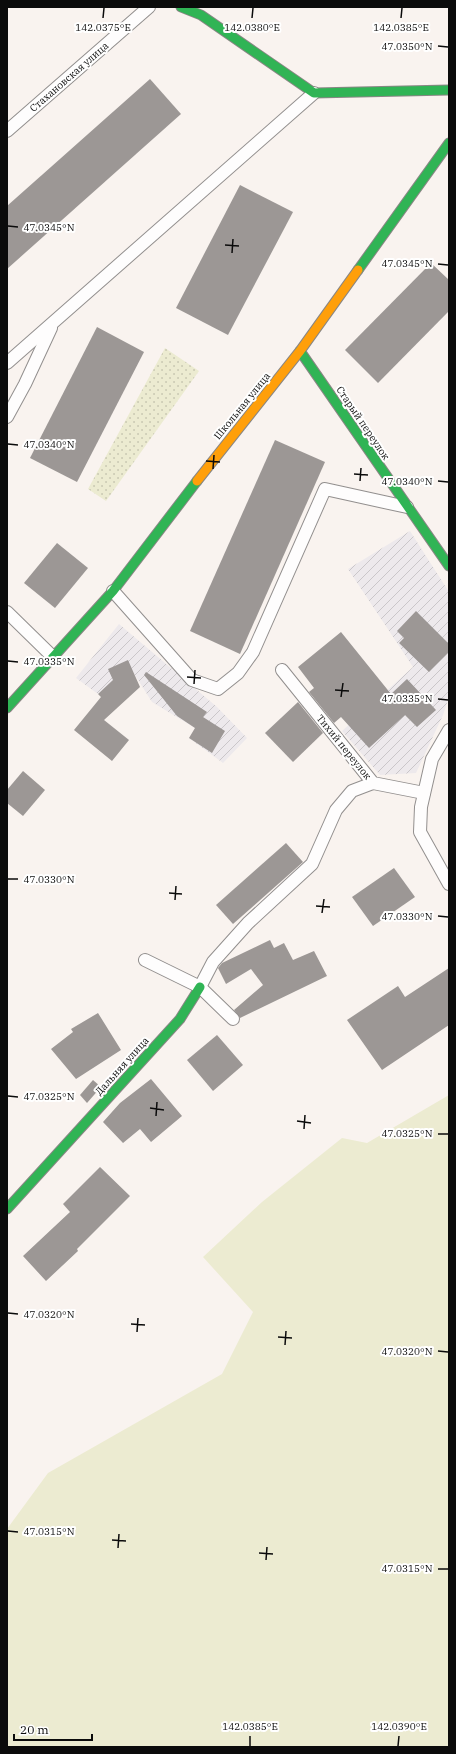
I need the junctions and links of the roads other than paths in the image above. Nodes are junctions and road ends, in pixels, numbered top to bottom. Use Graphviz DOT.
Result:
graph roads {
  1 [pos="149,7"];
  2 [pos="181,7"];
  3 [pos="449,90"];
  4 [pos="314,93"];
  5 [pos="7,131"];
  6 [pos="449,143"];
  7 [pos="52,325"];
  8 [pos="300,351"];
  9 [pos="7,363"];
  10 [pos="7,417"];
  11 [pos="407,507"];
  12 [pos="449,566"];
  13 [pos="113,591"];
  14 [pos="7,612"];
  15 [pos="53,657"];
  16 [pos="282,670"];
  17 [pos="7,708"];
  18 [pos="449,730"];
  19 [pos="373,783"];
  20 [pos="424,793"];
  21 [pos="449,884"];
  22 [pos="145,960"];
  23 [pos="200,987"];
  24 [pos="234,1019"];
  25 [pos="7,1209"];
  1 -- 5 [label="lane, Стахановская улица"];
  2 -- 4 [label="street"];
  3 -- 4 [label="street"];
  4 -- 7 [label="lane"];
  6 -- 8 [label="street, Школьная улица"];
  7 -- 9 [label="lane"];
  7 -- 10 [label="lane"];
  8 -- 11 [label="street, Старый переулок"];
  8 -- 13 [label="street, Школьная улица"];
  11 -- 12 [label="street, Старый переулок"];
  11 -- 13 [label="lane"];
  13 -- 15 [label="street, Школьная улица"];
  14 -- 15 [label="lane"];
  15 -- 17 [label="street, Школьная улица"];
  16 -- 19 [label="lane, Тихий переулок"];
  18 -- 20 [label="lane"];
  19 -- 20 [label="lane, Тихий переулок"];
  19 -- 23 [label="lane"];
  20 -- 21 [label="lane"];
  22 -- 23 [label="lane"];
  23 -- 24 [label="lane"];
  23 -- 25 [label="street, Дальняя улица"];
}
